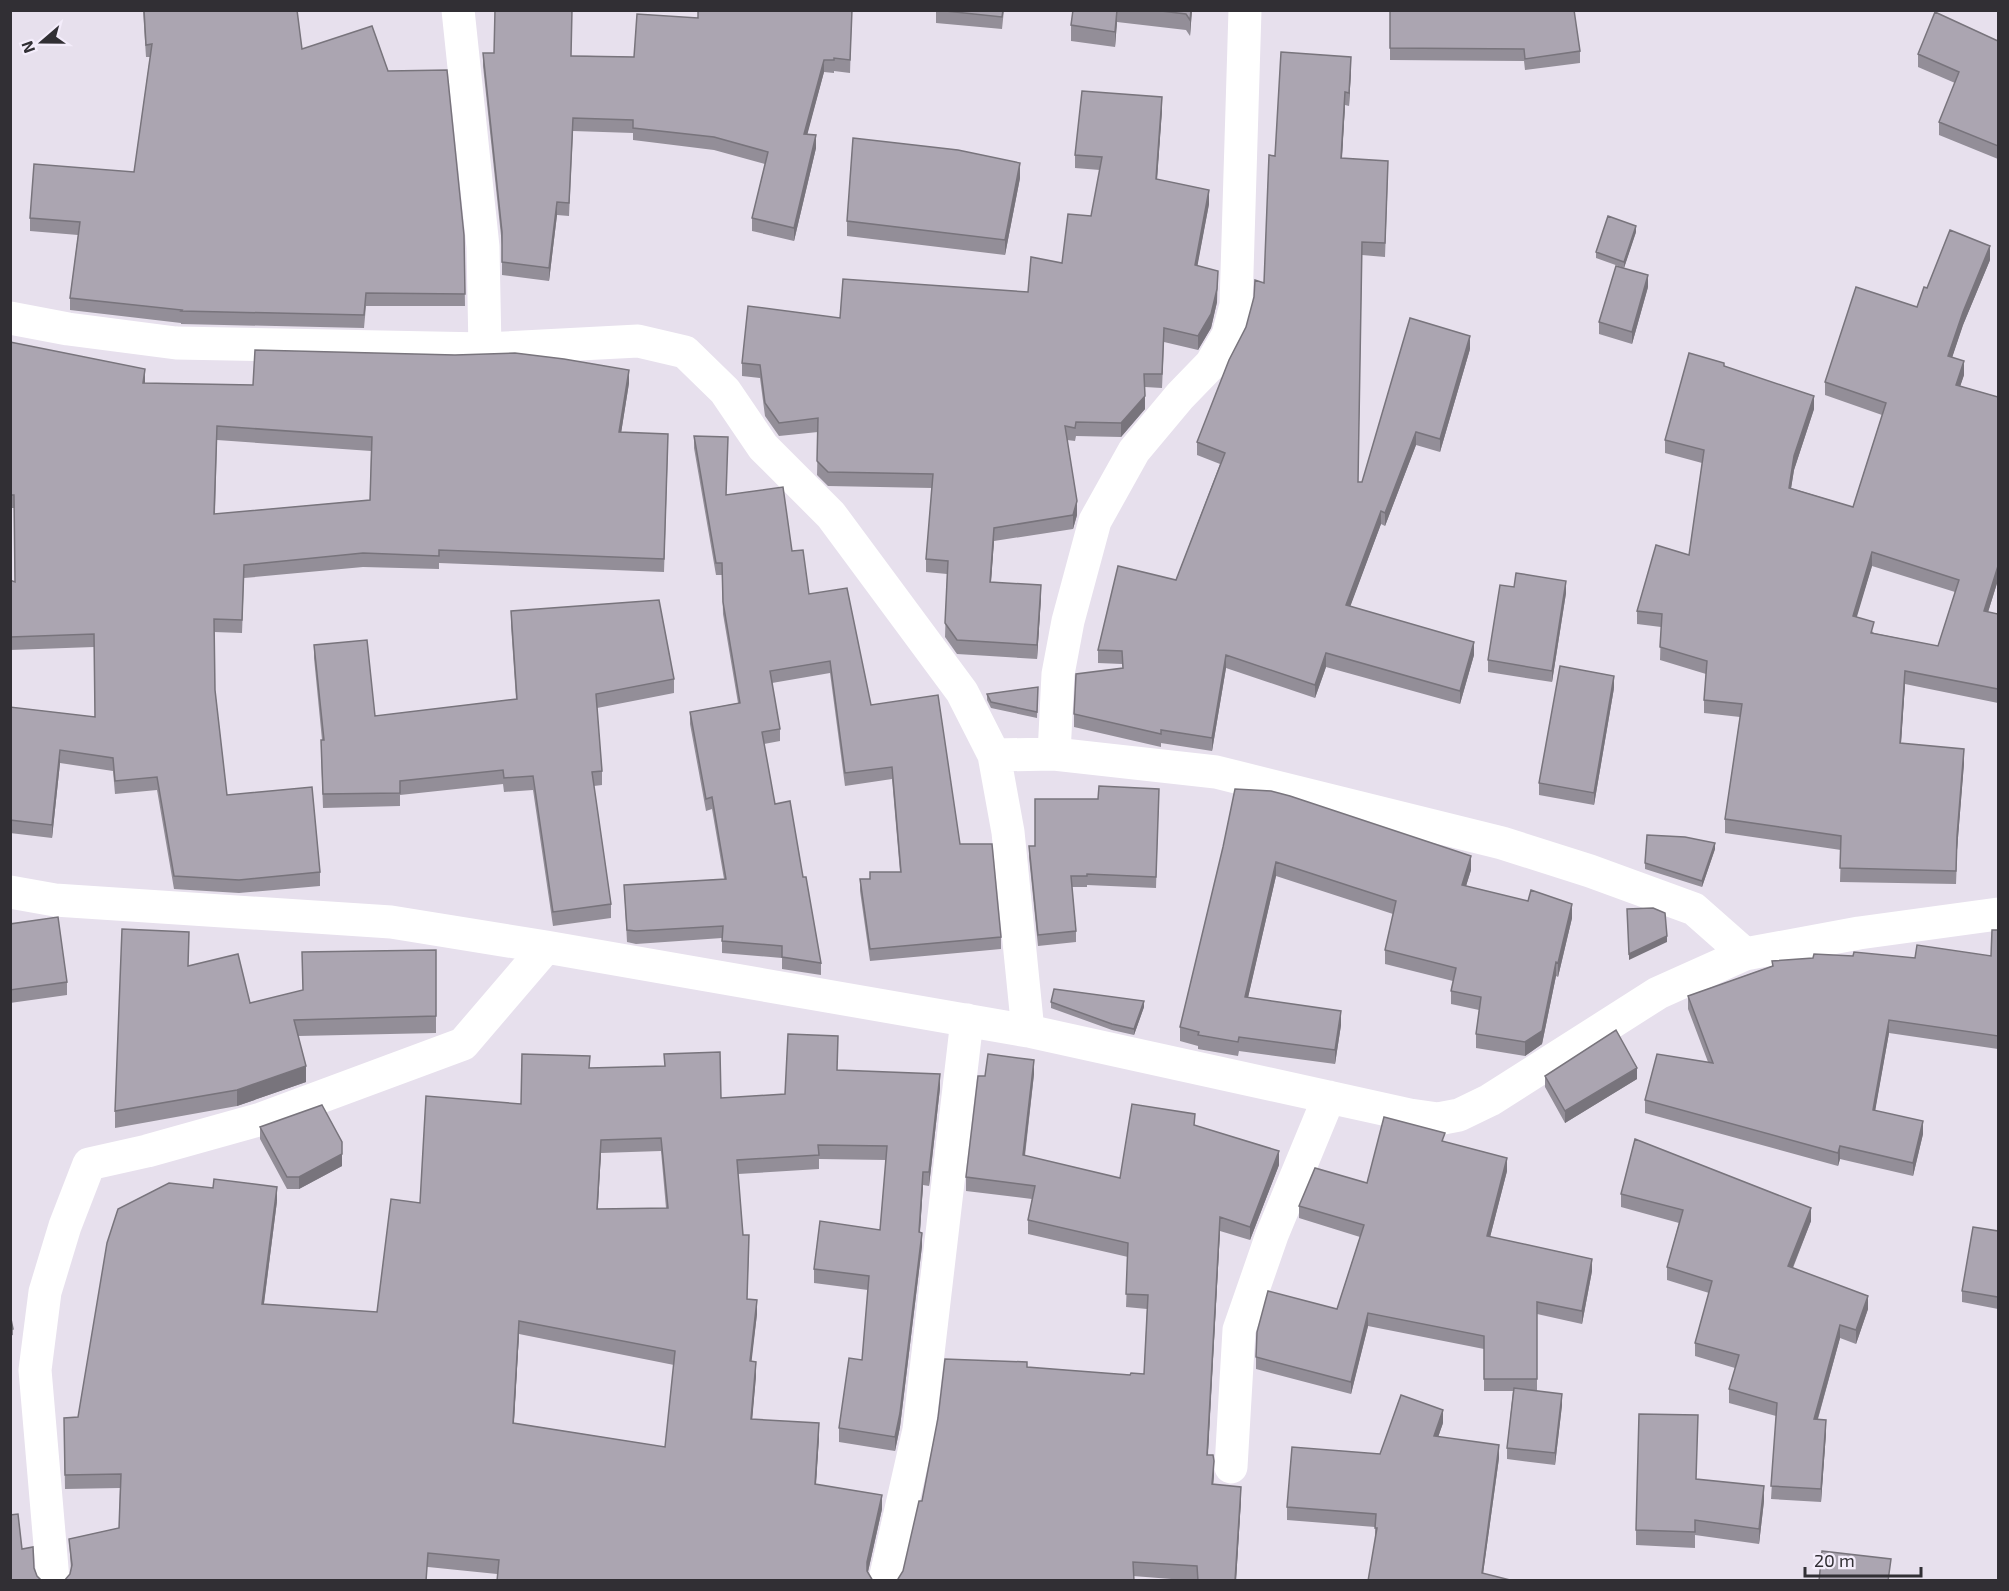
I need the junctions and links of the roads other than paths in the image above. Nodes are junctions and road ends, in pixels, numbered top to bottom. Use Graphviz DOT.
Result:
graph roads {
  1 [pos="458,10"];
  2 [pos="1245,10"];
  3 [pos="10,318"];
  4 [pos="485,349"];
  5 [pos="1054,754"];
  6 [pos="994,755"];
  7 [pos="10,892"];
  8 [pos="1998,914"];
  9 [pos="546,946"];
  10 [pos="1745,954"];
  11 [pos="967,1020"];
  12 [pos="1028,1031"];
  13 [pos="1329,1097"];
  14 [pos="1231,1467"];
  15 [pos="53,1581"];
  16 [pos="885,1581"];
  1 -- 4 [label="street"];
  2 -- 5 [label="street"];
  3 -- 4 [label="street"];
  4 -- 6 [label="street"];
  5 -- 6 [label="street"];
  5 -- 10 [label="street"];
  6 -- 12 [label="street"];
  7 -- 9 [label="street"];
  8 -- 10 [label="street"];
  9 -- 11 [label="street"];
  9 -- 15 [label="street"];
  10 -- 13 [label="street"];
  11 -- 12 [label="street"];
  11 -- 16 [label="street"];
  12 -- 13 [label="street"];
  13 -- 14 [label="street"];
}
